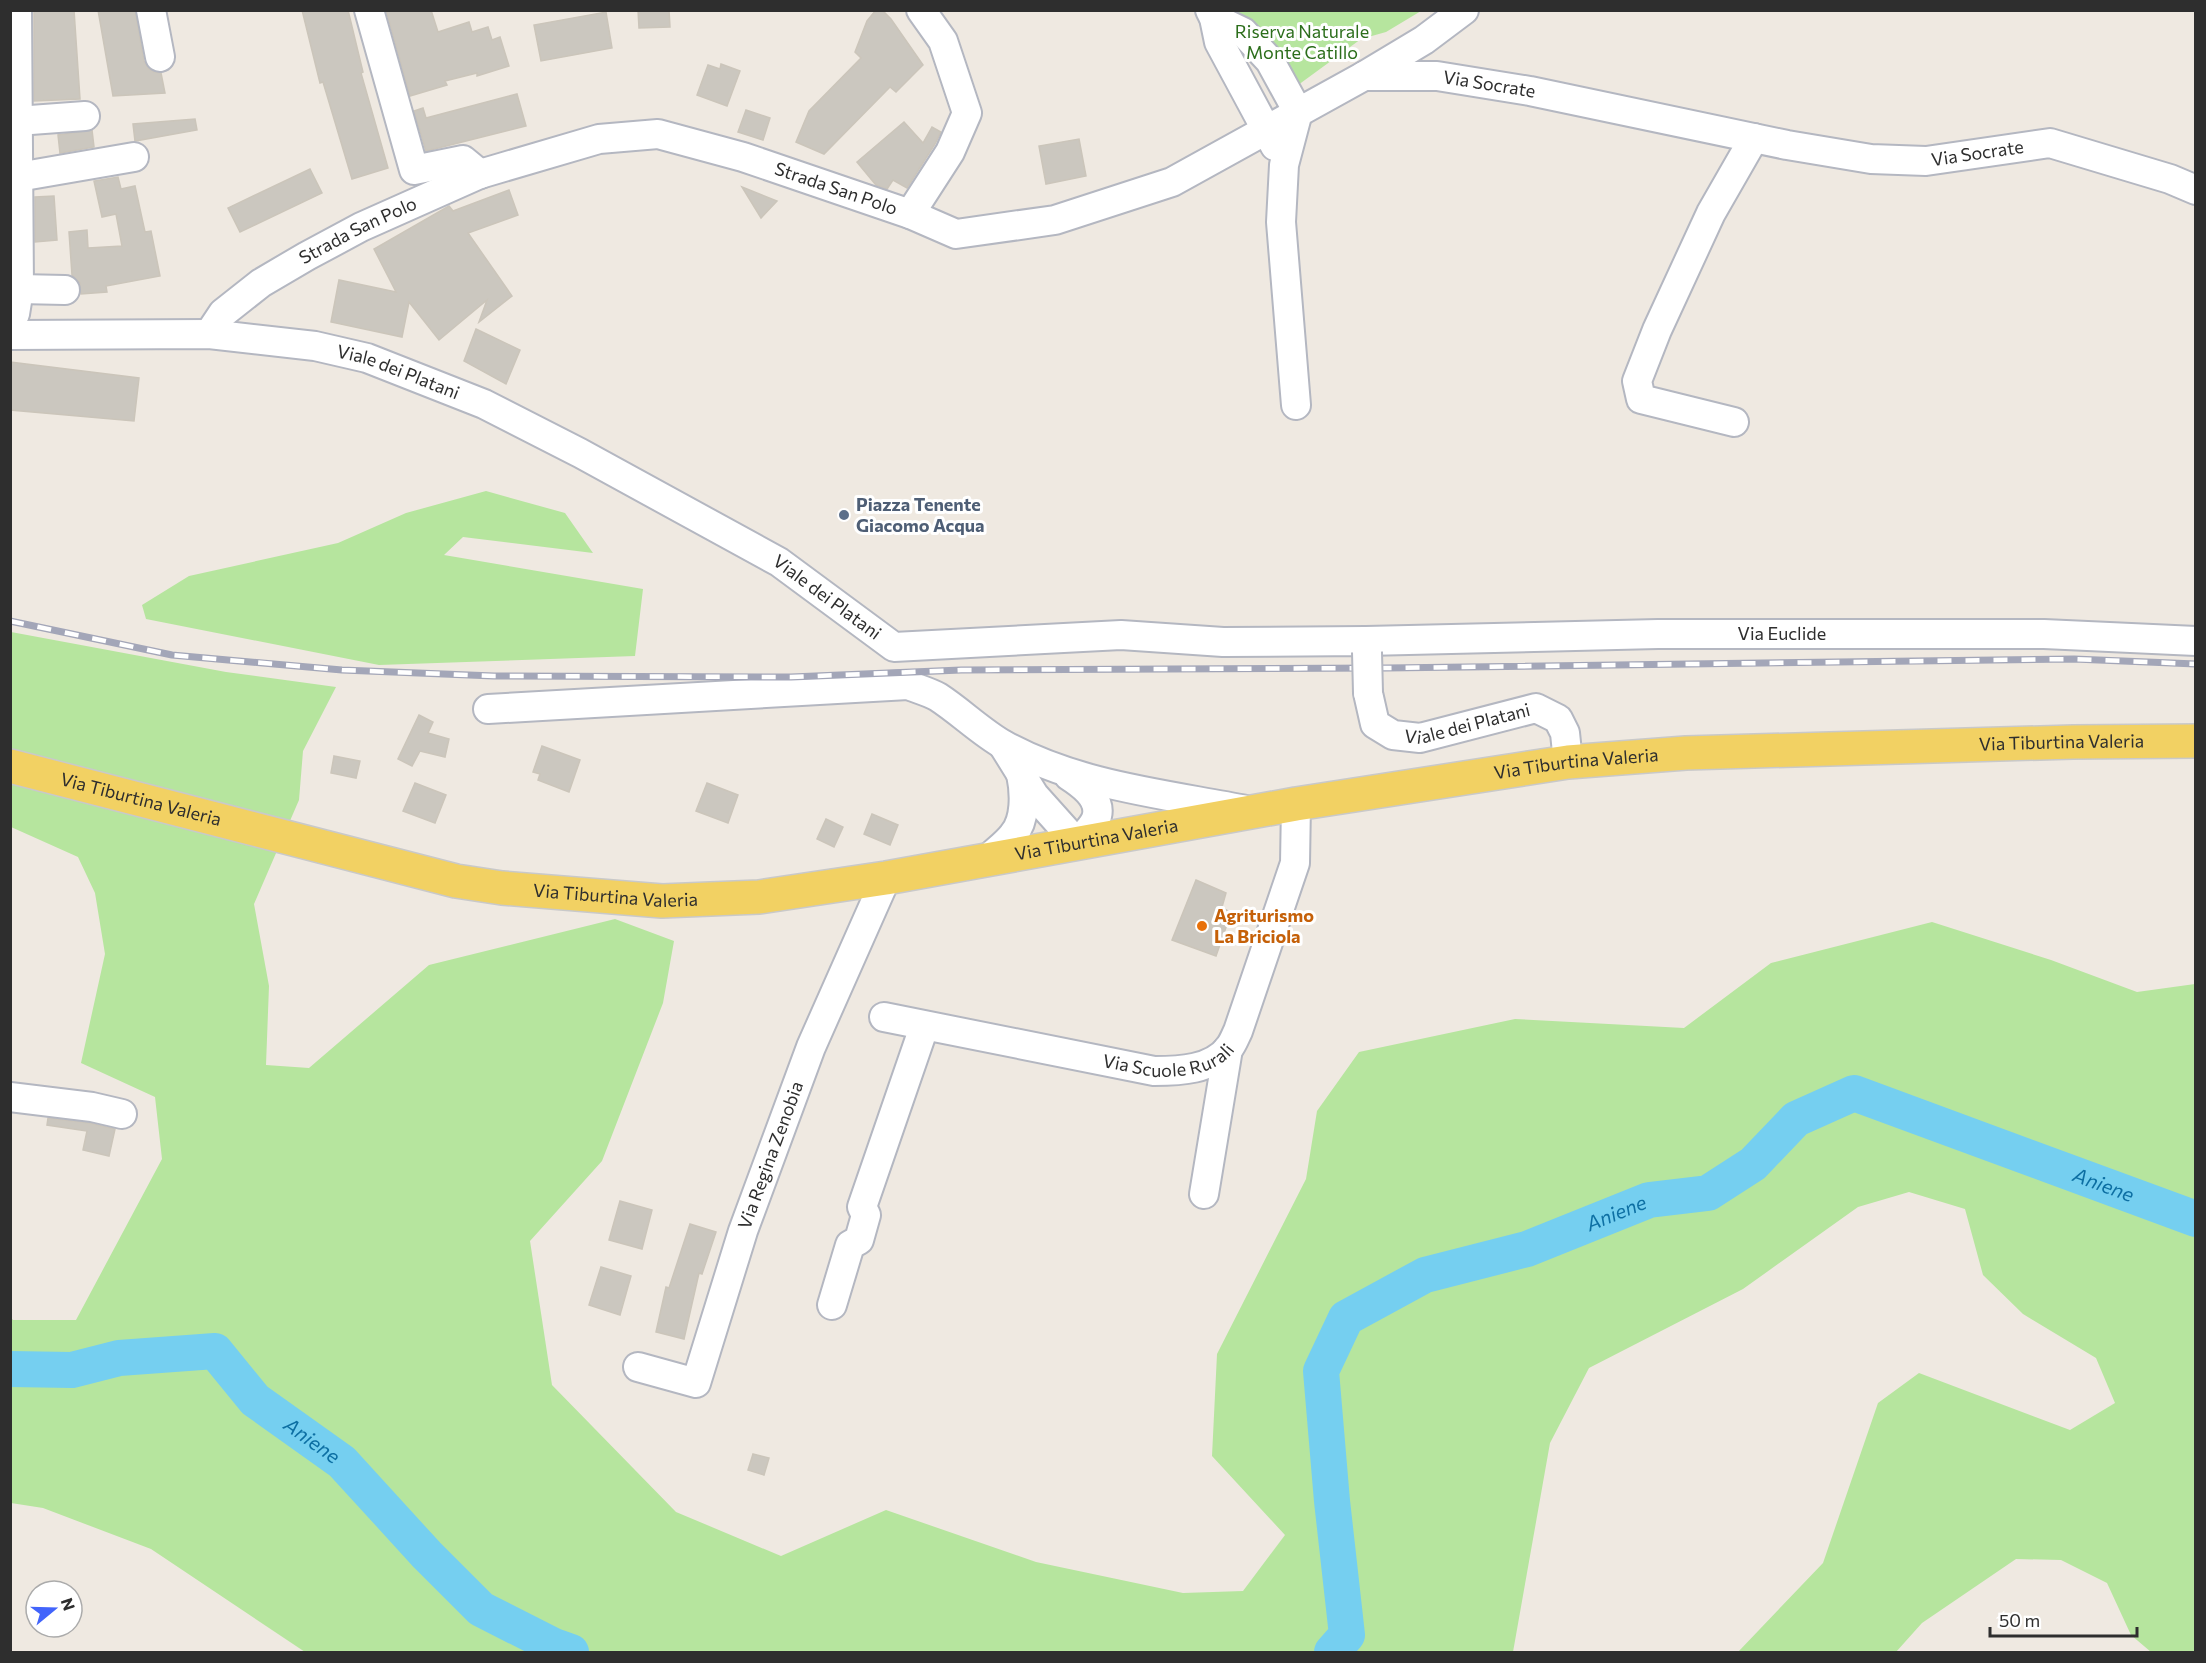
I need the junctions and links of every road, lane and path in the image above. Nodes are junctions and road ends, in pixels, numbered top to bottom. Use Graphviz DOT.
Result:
graph roads {
  1 [pos="17,10"];
  2 [pos="151,10"];
  3 [pos="369,10"];
  4 [pos="921,10"];
  5 [pos="1464,10"];
  6 [pos="1212,14"];
  7 [pos="160,57"];
  8 [pos="1364,76"];
  9 [pos="1298,112"];
  10 [pos="85,116"];
  11 [pos="14,122"];
  12 [pos="1266,128"];
  13 [pos="1754,138"];
  14 [pos="134,157"];
  15 [pos="1284,165"];
  16 [pos="480,174"];
  17 [pos="18,177"];
  18 [pos="2196,190"];
  19 [pos="910,214"];
  20 [pos="65,290"];
  21 [pos="15,302"];
  22 [pos="209,334"];
  23 [pos="10,335"];
  24 [pos="1296,405"];
  25 [pos="1734,423"];
  26 [pos="2196,641"];
  27 [pos="1366,646"];
  28 [pos="488,709"];
  29 [pos="2196,741"];
  30 [pos="1003,745"];
  31 [pos="1568,762"];
  32 [pos="10,766"];
  33 [pos="1060,769"];
  34 [pos="1021,772"];
  35 [pos="1296,804"];
  36 [pos="1254,812"];
  37 [pos="1077,843"];
  38 [pos="988,859"];
  39 [pos="886,878"];
  40 [pos="884,1017"];
  41 [pos="924,1027"];
  42 [pos="1228,1049"];
  43 [pos="10,1096"];
  44 [pos="122,1114"];
  45 [pos="1204,1194"];
  46 [pos="832,1305"];
  47 [pos="638,1367"];
  1 -- 11 [label="street"];
  2 -- 7 [label="street"];
  3 -- 16 [label="street"];
  4 -- 19 [label="street"];
  5 -- 8 [label="street, Strada San Polo"];
  6 -- 9 [label="street"];
  6 -- 12 [label="street"];
  8 -- 9 [label="street, Strada San Polo"];
  8 -- 13 [label="street, Via Socrate"];
  9 -- 12 [label="street, Strada San Polo"];
  9 -- 15 [label="street"];
  10 -- 11 [label="street"];
  11 -- 17 [label="street"];
  12 -- 15 [label="street"];
  12 -- 19 [label="street, Strada San Polo"];
  13 -- 18 [label="street, Via Socrate"];
  13 -- 25 [label="street"];
  14 -- 17 [label="street"];
  15 -- 24 [label="street"];
  16 -- 19 [label="street, Strada San Polo"];
  16 -- 22 [label="street, Strada San Polo"];
  17 -- 21 [label="street"];
  20 -- 21 [label="street"];
  22 -- 23 [label="street, Viale dei Platani"];
  22 -- 27 [label="street, Viale dei Platani"];
  26 -- 27 [label="street, Via Euclide"];
  27 -- 31 [label="street, Viale dei Platani, bridge"];
  28 -- 30 [label="street"];
  29 -- 31 [label="main road, Via Tiburtina Valeria"];
  30 -- 33 [label="street"];
  30 -- 34 [label="street"];
  31 -- 35 [label="main road, Via Tiburtina Valeria"];
  32 -- 39 [label="main road, Via Tiburtina Valeria"];
  33 -- 36 [label="street"];
  33 -- 37 [label="street"];
  34 -- 37 [label="street"];
  34 -- 38 [label="street"];
  35 -- 36 [label="main road, Via Tiburtina Valeria"];
  35 -- 42 [label="street, Via Scuole Rurali"];
  36 -- 37 [label="main road, Via Tiburtina Valeria"];
  37 -- 38 [label="main road, Via Tiburtina Valeria"];
  38 -- 39 [label="main road, Via Tiburtina Valeria"];
  39 -- 47 [label="street, Via Regina Zenobia"];
  40 -- 41 [label="street, Via Scuole Rurali"];
  41 -- 42 [label="street, Via Scuole Rurali"];
  41 -- 46 [label="street"];
  42 -- 45 [label="street"];
  43 -- 44 [label="street"];
}
